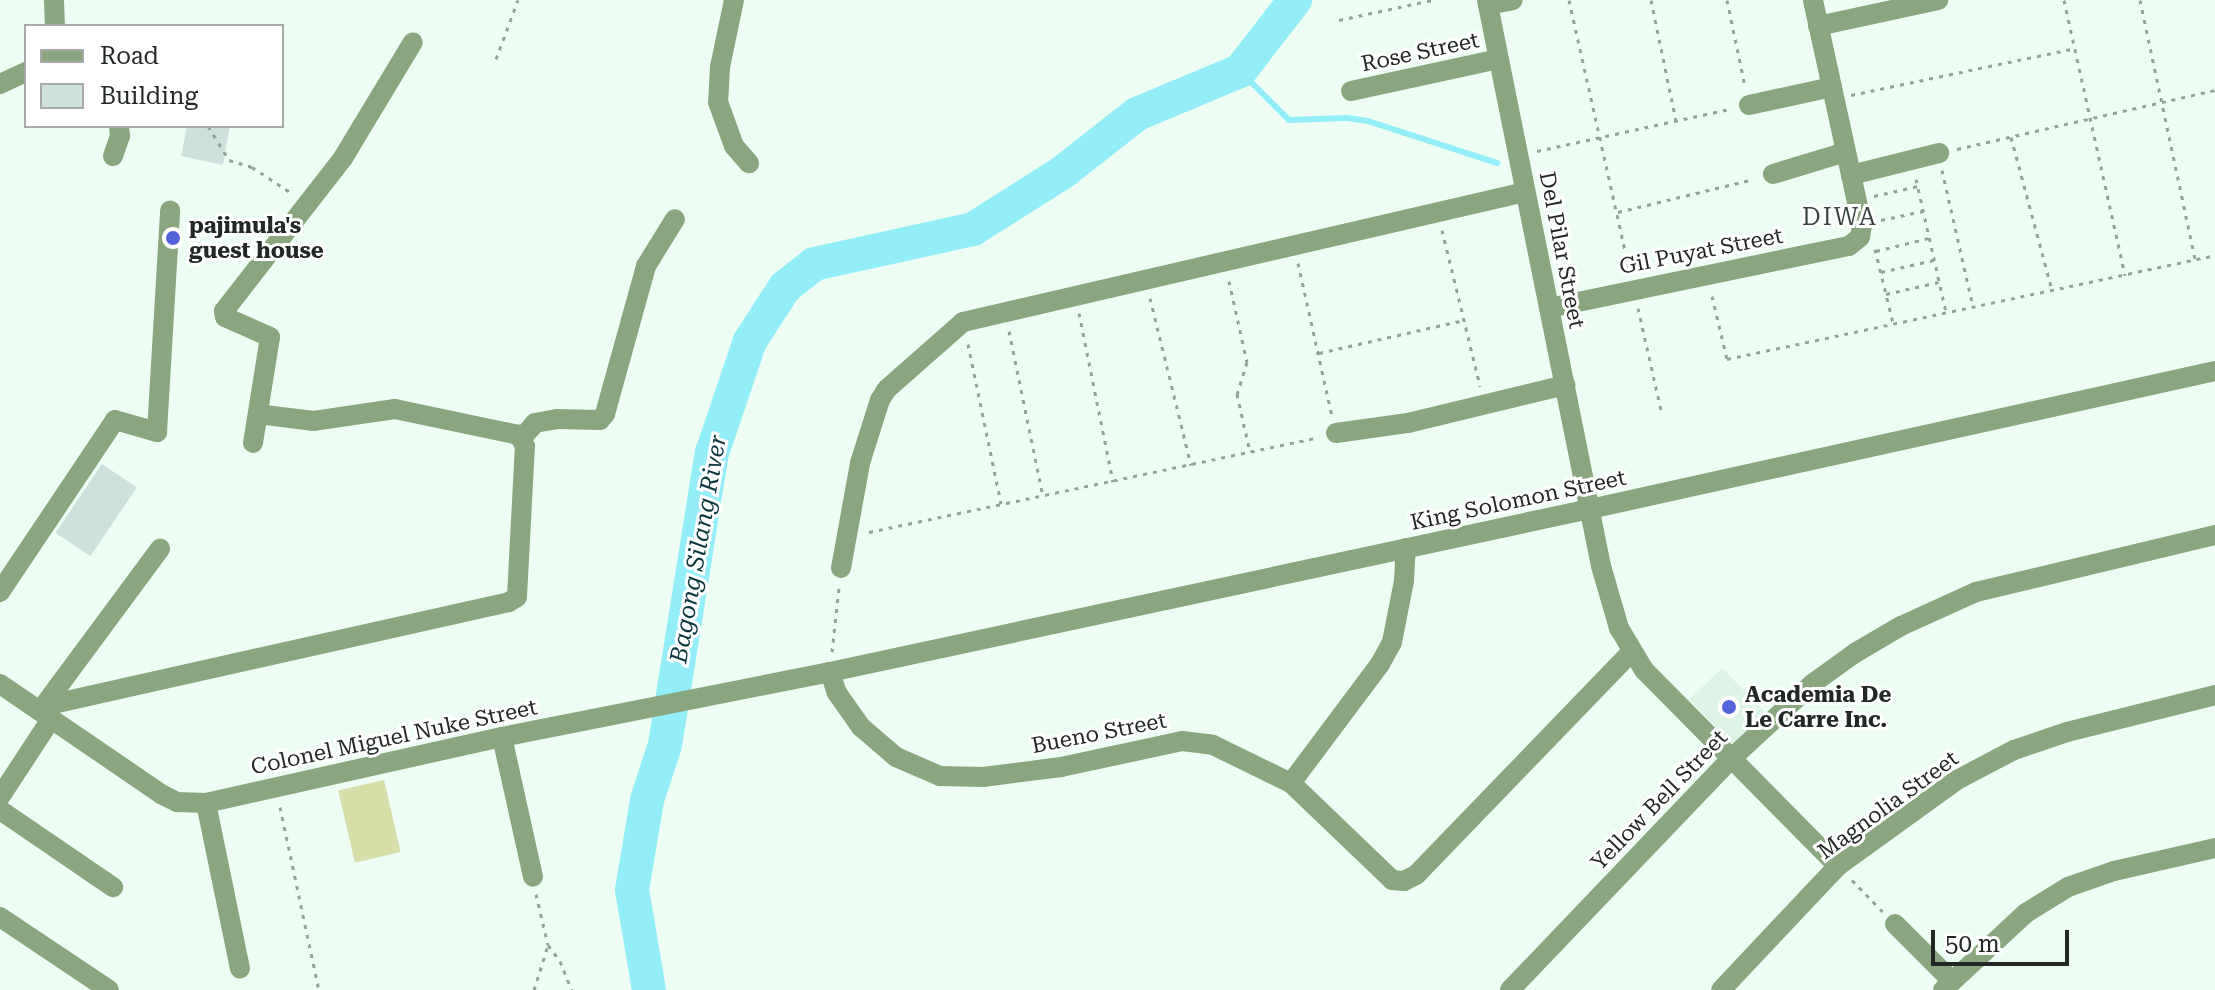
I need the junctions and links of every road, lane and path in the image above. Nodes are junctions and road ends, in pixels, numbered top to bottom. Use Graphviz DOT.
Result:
graph roads {
  1 [pos="54,0"];
  2 [pos="518,0"];
  3 [pos="734,0"];
  4 [pos="1432,0"];
  5 [pos="1513,0"];
  6 [pos="1569,0"];
  7 [pos="1651,0"];
  8 [pos="1727,0"];
  9 [pos="1813,0"];
  10 [pos="1938,0"];
  11 [pos="2064,0"];
  12 [pos="2140,0"];
  13 [pos="1487,3"];
  14 [pos="1339,20"];
  15 [pos="55,24"];
  16 [pos="1818,26"];
  17 [pos="413,42"];
  18 [pos="2075,48"];
  19 [pos="496,59"];
  20 [pos="1499,59"];
  21 [pos="24,73"];
  22 [pos="0,84"];
  23 [pos="2215,90"];
  24 [pos="1351,91"];
  25 [pos="1833,93"];
  26 [pos="2162,102"];
  27 [pos="1749,105"];
  28 [pos="2090,118"];
  29 [pos="1676,121"];
  30 [pos="119,128"];
  31 [pos="209,128"];
  32 [pos="1600,137"];
  33 [pos="2011,137"];
  34 [pos="1846,152"];
  35 [pos="1939,153"];
  36 [pos="1518,155"];
  37 [pos="113,156"];
  38 [pos="1912,160"];
  39 [pos="749,163"];
  40 [pos="1773,174"];
  41 [pos="1851,175"];
  42 [pos="1918,186"];
  43 [pos="1525,192"];
  44 [pos="1856,200"];
  45 [pos="307,202"];
  46 [pos="170,210"];
  47 [pos="1923,211"];
  48 [pos="1616,212"];
  49 [pos="1438,213"];
  50 [pos="675,219"];
  51 [pos="1861,231"];
  52 [pos="1929,238"];
  53 [pos="1294,246"];
  54 [pos="1876,251"];
  55 [pos="2215,255"];
  56 [pos="2196,259"];
  57 [pos="1934,260"];
  58 [pos="1225,262"];
  59 [pos="1881,272"];
  60 [pos="1707,274"];
  61 [pos="2125,275"];
  62 [pos="1146,280"];
  63 [pos="1939,282"];
  64 [pos="1633,289"];
  65 [pos="2052,290"];
  66 [pos="1886,294"];
  67 [pos="1076,297"];
  68 [pos="1973,306"];
  69 [pos="1549,308"];
  70 [pos="1946,312"];
  71 [pos="1005,313"];
  72 [pos="1464,320"];
  73 [pos="963,322"];
  74 [pos="1893,323"];
  75 [pos="1318,353"];
  76 [pos="2215,371"];
  77 [pos="1565,385"];
  78 [pos="1484,405"];
  79 [pos="1661,410"];
  80 [pos="258,414"];
  81 [pos="1336,433"];
  82 [pos="522,438"];
  83 [pos="253,443"];
  84 [pos="1250,452"];
  85 [pos="1191,465"];
  86 [pos="1113,482"];
  87 [pos="1043,496"];
  88 [pos="1001,504"];
  89 [pos="1590,509"];
  90 [pos="2215,535"];
  91 [pos="845,537"];
  92 [pos="1406,548"];
  93 [pos="160,549"];
  94 [pos="841,568"];
  95 [pos="6,569"];
  96 [pos="0,592"];
  97 [pos="1631,652"];
  98 [pos="830,672"];
  99 [pos="0,684"];
  100 [pos="2215,695"];
  101 [pos="45,712"];
  102 [pos="502,737"];
  103 [pos="1733,757"];
  104 [pos="1291,783"];
  105 [pos="276,788"];
  106 [pos="0,797"];
  107 [pos="206,803"];
  108 [pos="0,810"];
  109 [pos="2215,848"];
  110 [pos="1838,866"];
  111 [pos="533,877"];
  112 [pos="113,887"];
  113 [pos="0,917"];
  114 [pos="1895,924"];
  115 [pos="548,945"];
  116 [pos="240,969"];
  117 [pos="1948,986"];
  118 [pos="109,990"];
  119 [pos="319,990"];
  120 [pos="534,990"];
  121 [pos="572,990"];
  122 [pos="1510,990"];
  123 [pos="1721,990"];
  1 -- 15 [label="street"];
  2 -- 19 [label="path"];
  3 -- 39 [label="street"];
  4 -- 14 [label="path"];
  5 -- 13 [label="street"];
  6 -- 32 [label="path"];
  7 -- 29 [label="path"];
  8 -- 27 [label="path"];
  9 -- 16 [label="street"];
  10 -- 16 [label="street"];
  11 -- 18 [label="path"];
  12 -- 26 [label="path"];
  13 -- 20 [label="street, Del Pilar Street"];
  16 -- 25 [label="street"];
  17 -- 45 [label="street"];
  18 -- 25 [label="path"];
  18 -- 28 [label="path"];
  20 -- 24 [label="street, Rose Street"];
  20 -- 36 [label="street, Del Pilar Street"];
  21 -- 22 [label="street"];
  23 -- 26 [label="path"];
  25 -- 27 [label="street"];
  25 -- 34 [label="street"];
  26 -- 28 [label="path"];
  26 -- 56 [label="path"];
  27 -- 29 [label="path"];
  28 -- 33 [label="path"];
  28 -- 61 [label="path"];
  29 -- 32 [label="path"];
  30 -- 37 [label="street"];
  31 -- 45 [label="path"];
  32 -- 36 [label="path"];
  32 -- 48 [label="path"];
  33 -- 35 [label="path"];
  33 -- 65 [label="path"];
  34 -- 40 [label="street"];
  34 -- 41 [label="street"];
  35 -- 38 [label="street"];
  35 -- 68 [label="path"];
  36 -- 43 [label="street, Del Pilar Street"];
  38 -- 41 [label="street"];
  38 -- 42 [label="path"];
  40 -- 48 [label="path"];
  41 -- 44 [label="street"];
  42 -- 44 [label="path"];
  42 -- 47 [label="path"];
  43 -- 49 [label="street"];
  43 -- 69 [label="street, Del Pilar Street"];
  44 -- 51 [label="street"];
  45 -- 80 [label="street"];
  46 -- 95 [label="street"];
  47 -- 51 [label="path"];
  47 -- 52 [label="path"];
  48 -- 64 [label="path"];
  49 -- 53 [label="street"];
  49 -- 72 [label="path"];
  50 -- 82 [label="street"];
  51 -- 54 [label="path"];
  51 -- 60 [label="street, Gil Puyat Street"];
  52 -- 54 [label="path"];
  52 -- 57 [label="path"];
  53 -- 58 [label="street"];
  53 -- 75 [label="path"];
  54 -- 59 [label="path"];
  55 -- 56 [label="path"];
  56 -- 61 [label="path"];
  57 -- 59 [label="path"];
  57 -- 63 [label="path"];
  58 -- 62 [label="street"];
  58 -- 84 [label="path"];
  59 -- 66 [label="path"];
  60 -- 64 [label="street, Gil Puyat Street"];
  60 -- 74 [label="path"];
  61 -- 65 [label="path"];
  62 -- 67 [label="street"];
  62 -- 85 [label="path"];
  63 -- 66 [label="path"];
  63 -- 70 [label="path"];
  64 -- 69 [label="street, Gil Puyat Street"];
  64 -- 79 [label="path"];
  65 -- 68 [label="path"];
  66 -- 74 [label="path"];
  67 -- 71 [label="street"];
  67 -- 86 [label="path"];
  68 -- 70 [label="path"];
  69 -- 77 [label="street, Del Pilar Street"];
  70 -- 74 [label="path"];
  71 -- 73 [label="street"];
  71 -- 87 [label="path"];
  72 -- 75 [label="path"];
  72 -- 78 [label="path"];
  73 -- 88 [label="path"];
  73 -- 91 [label="street"];
  75 -- 81 [label="path"];
  76 -- 89 [label="street, King Solomon Street"];
  77 -- 78 [label="street"];
  77 -- 89 [label="street, Del Pilar Street"];
  78 -- 81 [label="street"];
  80 -- 82 [label="street"];
  80 -- 83 [label="street"];
  81 -- 84 [label="path"];
  82 -- 101 [label="street"];
  84 -- 85 [label="path"];
  85 -- 86 [label="path"];
  86 -- 87 [label="path"];
  87 -- 88 [label="path"];
  88 -- 91 [label="path"];
  89 -- 92 [label="street, King Solomon Street"];
  89 -- 97 [label="street"];
  90 -- 103 [label="street, Yellow Bell Street"];
  91 -- 94 [label="street"];
  92 -- 98 [label="street, King Solomon Street"];
  92 -- 104 [label="street"];
  93 -- 101 [label="street"];
  94 -- 98 [label="path"];
  95 -- 96 [label="street"];
  97 -- 103 [label="street"];
  97 -- 104 [label="street, Bueno Street"];
  98 -- 102 [label="street, Colonel Miguel Nuke Street"];
  98 -- 104 [label="street, Bueno Street"];
  99 -- 101 [label="street, Colonel Miguel Nuke Street"];
  100 -- 110 [label="street, Magnolia Street"];
  101 -- 106 [label="street"];
  101 -- 107 [label="street, Colonel Miguel Nuke Street"];
  102 -- 105 [label="street, Colonel Miguel Nuke Street"];
  102 -- 111 [label="street"];
  103 -- 110 [label="street"];
  103 -- 122 [label="street, Yellow Bell Street"];
  105 -- 107 [label="street, Colonel Miguel Nuke Street"];
  105 -- 119 [label="path"];
  107 -- 116 [label="street"];
  108 -- 112 [label="street"];
  109 -- 117 [label="street"];
  110 -- 114 [label="path"];
  110 -- 123 [label="street, Magnolia Street"];
  111 -- 115 [label="path"];
  113 -- 118 [label="street"];
  114 -- 117 [label="street"];
  115 -- 120 [label="path"];
  115 -- 121 [label="path"];
}
